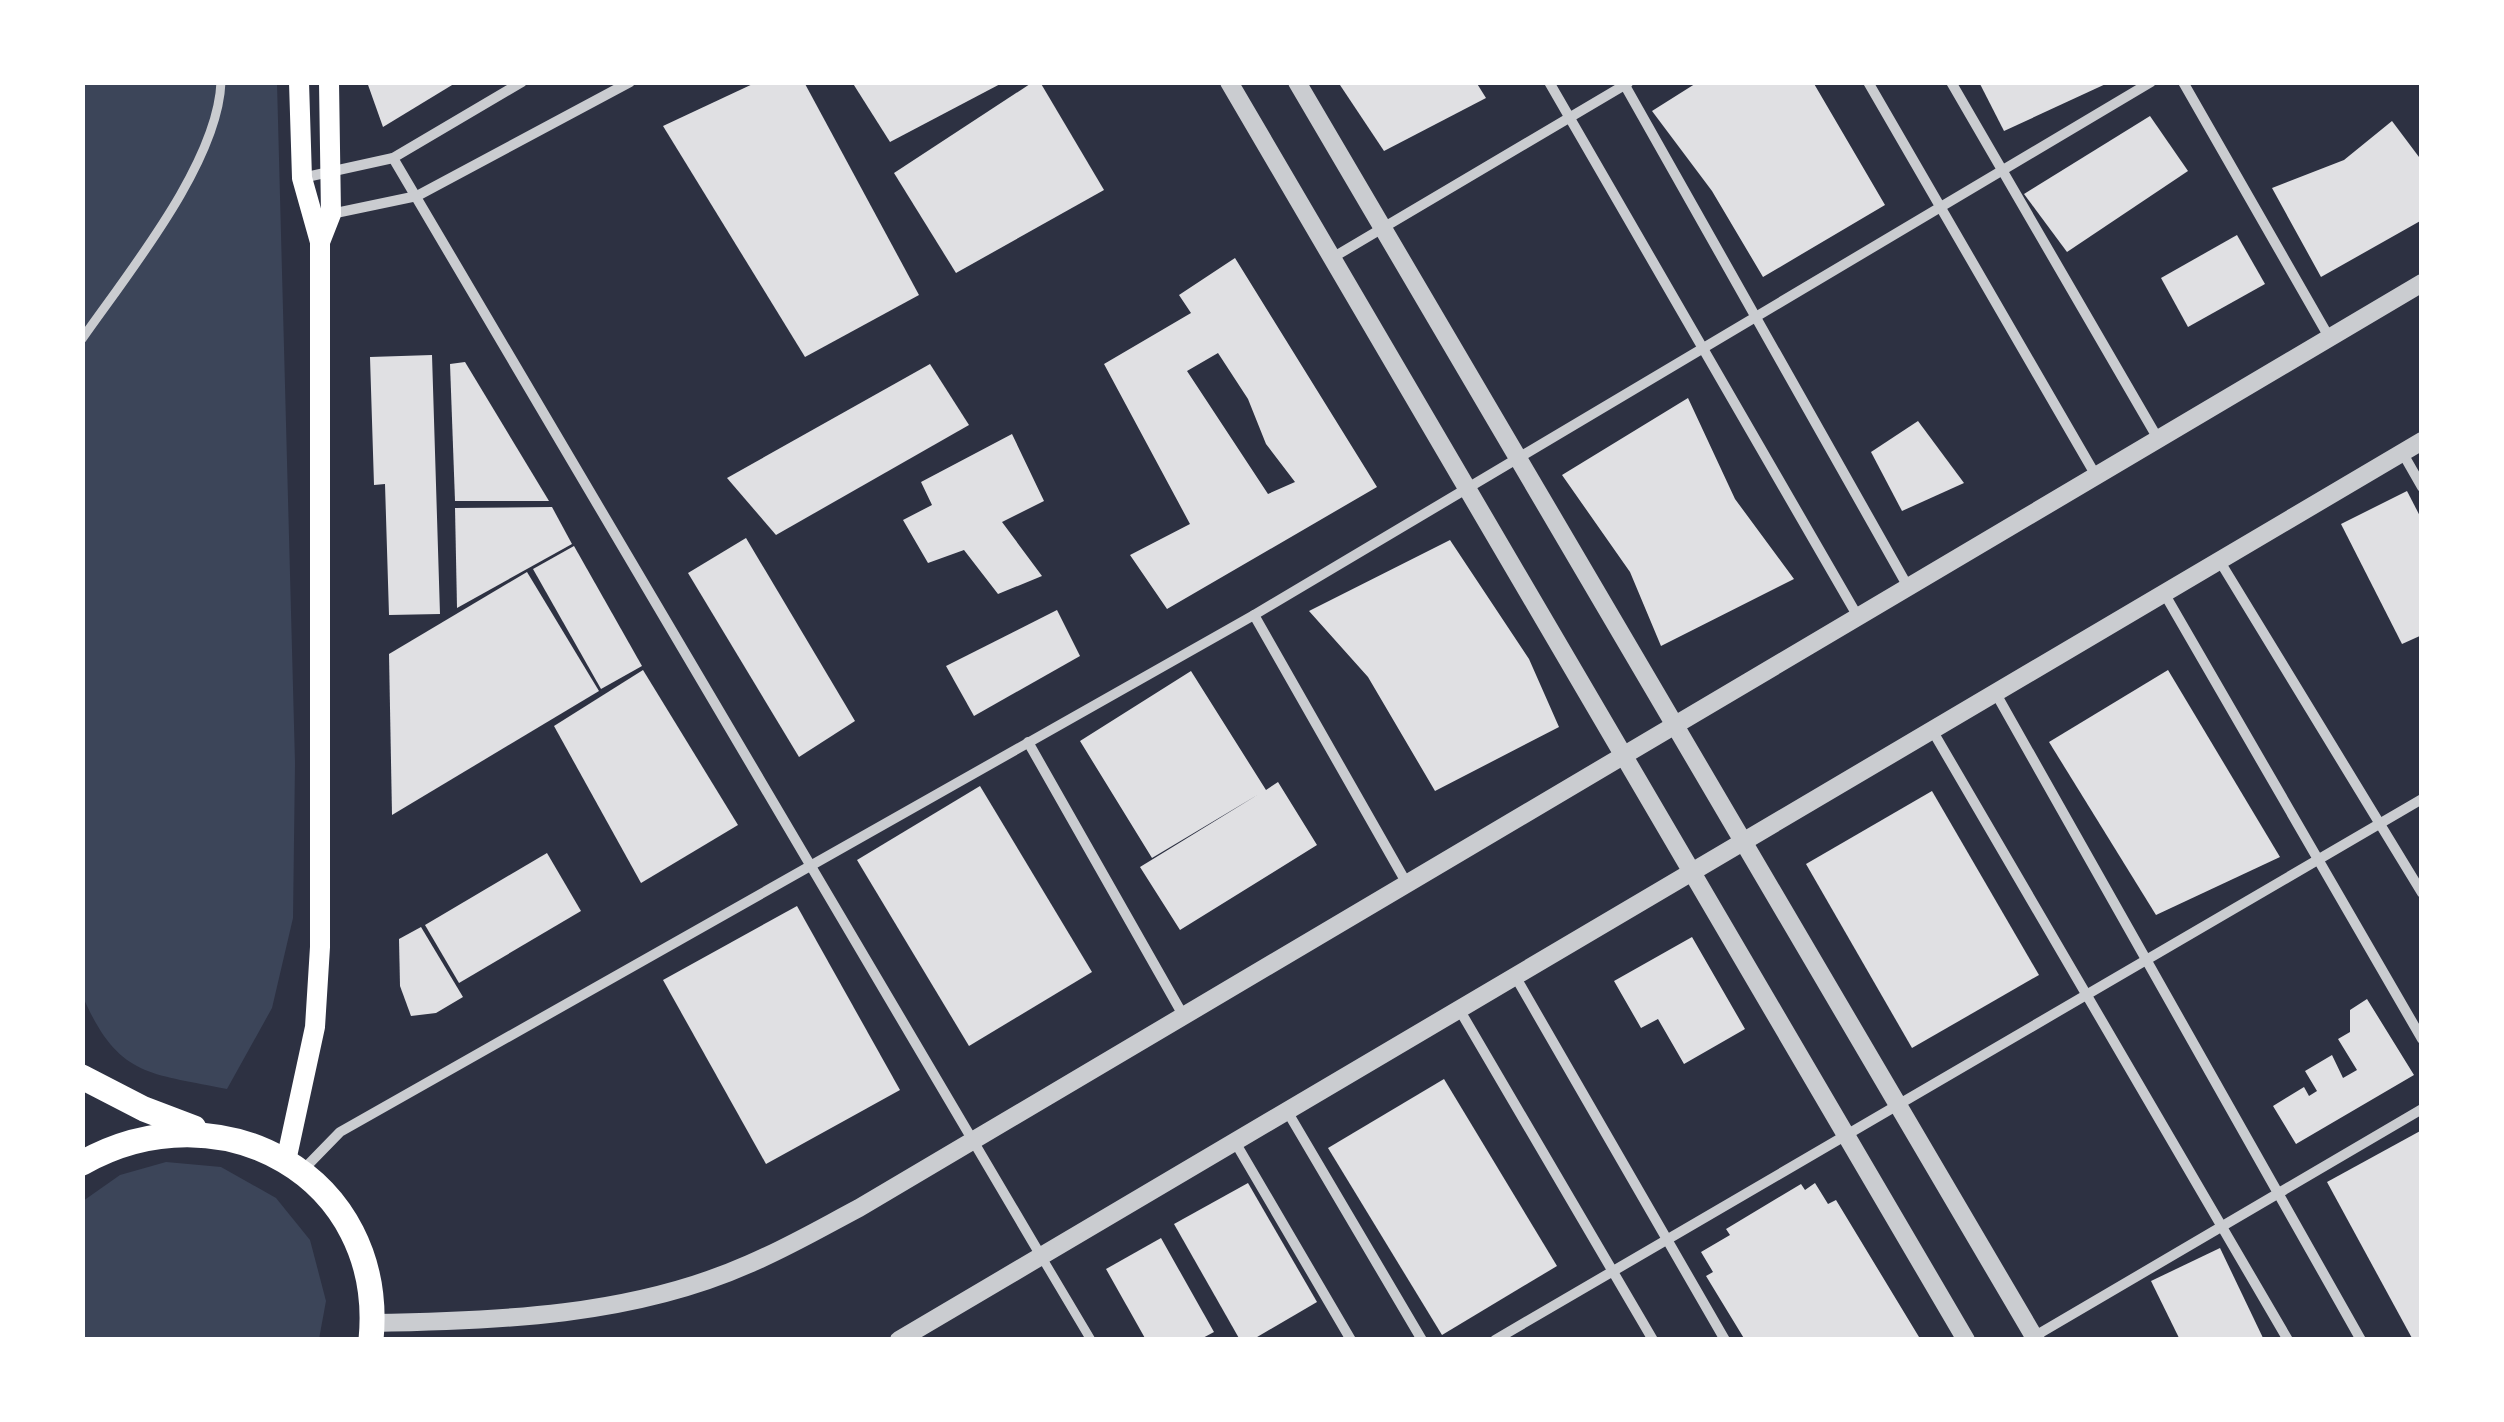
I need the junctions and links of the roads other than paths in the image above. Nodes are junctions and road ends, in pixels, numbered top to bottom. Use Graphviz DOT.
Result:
graph roads {
  1 [pos="221,82"];
  2 [pos="299,82"];
  3 [pos="329,82"];
  4 [pos="522,82"];
  5 [pos="630,82"];
  6 [pos="1230,82"];
  7 [pos="1297,82"];
  8 [pos="1550,82"];
  9 [pos="1868,82"];
  10 [pos="1951,82"];
  11 [pos="2150,82"];
  12 [pos="2184,82"];
  13 [pos="1625,83"];
  14 [pos="1569,116"];
  15 [pos="392,158"];
  16 [pos="2002,170"];
  17 [pos="332,175"];
  18 [pos="302,178"];
  19 [pos="417,196"];
  20 [pos="1940,207"];
  21 [pos="320,215"];
  22 [pos="1381,226"];
  23 [pos="1332,258"];
  24 [pos="2422,284"];
  25 [pos="1756,317"];
  26 [pos="2329,337"];
  27 [pos="82,338"];
  28 [pos="1703,349"];
  29 [pos="2157,437"];
  30 [pos="2422,440"];
  31 [pos="2402,452"];
  32 [pos="1518,458"];
  33 [pos="2095,474"];
  34 [pos="2422,486"];
  35 [pos="1467,488"];
  36 [pos="2220,560"];
  37 [pos="1907,585"];
  38 [pos="2164,592"];
  39 [pos="1254,614"];
  40 [pos="1857,615"];
  41 [pos="1996,692"];
  42 [pos="1673,724"];
  43 [pos="1932,730"];
  44 [pos="1028,742"];
  45 [pos="1622,754"];
  46 [pos="2422,798"];
  47 [pos="2379,823"];
  48 [pos="1743,841"];
  49 [pos="2318,858"];
  50 [pos="807,865"];
  51 [pos="1692,872"];
  52 [pos="1406,882"];
  53 [pos="2422,893"];
  54 [pos="2146,959"];
  55 [pos="1516,976"];
  56 [pos="2088,993"];
  57 [pos="1458,1009"];
  58 [pos="1183,1016"];
  59 [pos="2422,1039"];
  60 [pos="82,1076"];
  61 [pos="1898,1104"];
  62 [pos="2422,1109"];
  63 [pos="1286,1111"];
  64 [pos="208,1133"];
  65 [pos="1846,1135"];
  66 [pos="973,1140"];
  67 [pos="1235,1142"];
  68 [pos="82,1164"];
  69 [pos="293,1166"];
  70 [pos="2278,1193"];
  71 [pos="2224,1226"];
  72 [pos="1667,1239"];
  73 [pos="1041,1256"];
  74 [pos="1612,1271"];
  75 [pos="372,1331"];
  76 [pos="2033,1338"];
  77 [pos="899,1340"];
  78 [pos="1091,1340"];
  79 [pos="1351,1340"];
  80 [pos="1422,1340"];
  81 [pos="1495,1340"];
  82 [pos="1653,1340"];
  83 [pos="1725,1340"];
  84 [pos="1966,1340"];
  85 [pos="2288,1340"];
  86 [pos="2362,1340"];
  1 -- 27 [label="street"];
  2 -- 18 [label="main road"];
  3 -- 17 [label="main road"];
  4 -- 15 [label="street"];
  5 -- 19 [label="street"];
  6 -- 23 [label="street"];
  7 -- 22 [label="street"];
  8 -- 14 [label="street"];
  9 -- 20 [label="street"];
  10 -- 16 [label="street"];
  11 -- 16 [label="street"];
  12 -- 26 [label="street"];
  13 -- 14 [label="street"];
  13 -- 25 [label="street"];
  14 -- 22 [label="street"];
  14 -- 28 [label="street"];
  15 -- 17 [label="street"];
  15 -- 19 [label="street"];
  16 -- 20 [label="street"];
  16 -- 29 [label="street"];
  17 -- 18 [label="street"];
  17 -- 21 [label="main road"];
  18 -- 21 [label="main road"];
  19 -- 21 [label="street"];
  19 -- 50 [label="street"];
  20 -- 25 [label="street"];
  20 -- 33 [label="street"];
  21 -- 69 [label="main road"];
  22 -- 23 [label="street"];
  22 -- 32 [label="street"];
  23 -- 35 [label="street"];
  24 -- 26 [label="street"];
  25 -- 28 [label="street"];
  25 -- 37 [label="street"];
  26 -- 29 [label="street"];
  28 -- 32 [label="street"];
  28 -- 40 [label="street"];
  29 -- 33 [label="street"];
  30 -- 31 [label="street"];
  31 -- 34 [label="street"];
  31 -- 36 [label="street"];
  32 -- 35 [label="street"];
  32 -- 42 [label="street"];
  33 -- 37 [label="street"];
  35 -- 39 [label="street"];
  35 -- 45 [label="street"];
  36 -- 38 [label="street"];
  36 -- 47 [label="street"];
  37 -- 40 [label="street"];
  38 -- 41 [label="street"];
  38 -- 49 [label="street"];
  39 -- 44 [label="street"];
  39 -- 52 [label="street"];
  40 -- 42 [label="street"];
  41 -- 43 [label="street"];
  41 -- 54 [label="street"];
  42 -- 45 [label="street"];
  42 -- 48 [label="street"];
  43 -- 48 [label="street"];
  43 -- 56 [label="street"];
  44 -- 50 [label="street"];
  44 -- 58 [label="street"];
  45 -- 51 [label="street"];
  45 -- 52 [label="street"];
  46 -- 47 [label="street"];
  47 -- 49 [label="street"];
  47 -- 53 [label="street"];
  48 -- 51 [label="street"];
  48 -- 61 [label="street"];
  49 -- 54 [label="street"];
  49 -- 59 [label="street"];
  50 -- 66 [label="street"];
  50 -- 69 [label="street"];
  51 -- 55 [label="street"];
  51 -- 65 [label="street"];
  52 -- 58 [label="street"];
  54 -- 56 [label="street"];
  54 -- 70 [label="street"];
  55 -- 57 [label="street"];
  55 -- 72 [label="street"];
  56 -- 61 [label="street"];
  56 -- 71 [label="street"];
  57 -- 63 [label="street"];
  57 -- 74 [label="street"];
  58 -- 66 [label="street"];
  60 -- 64 [label="main road"];
  61 -- 65 [label="street"];
  61 -- 76 [label="street"];
  62 -- 70 [label="street"];
  63 -- 67 [label="street"];
  63 -- 80 [label="street"];
  64 -- 68 [label="main road"];
  64 -- 69 [label="main road"];
  65 -- 72 [label="street"];
  65 -- 84 [label="street"];
  66 -- 73 [label="street"];
  66 -- 75 [label="street"];
  67 -- 73 [label="street"];
  67 -- 79 [label="street"];
  69 -- 75 [label="main road"];
  70 -- 71 [label="street"];
  70 -- 86 [label="street"];
  71 -- 76 [label="street"];
  71 -- 85 [label="street"];
  72 -- 74 [label="street"];
  72 -- 83 [label="street"];
  73 -- 77 [label="street"];
  73 -- 78 [label="street"];
  74 -- 81 [label="street"];
  74 -- 82 [label="street"];
}
